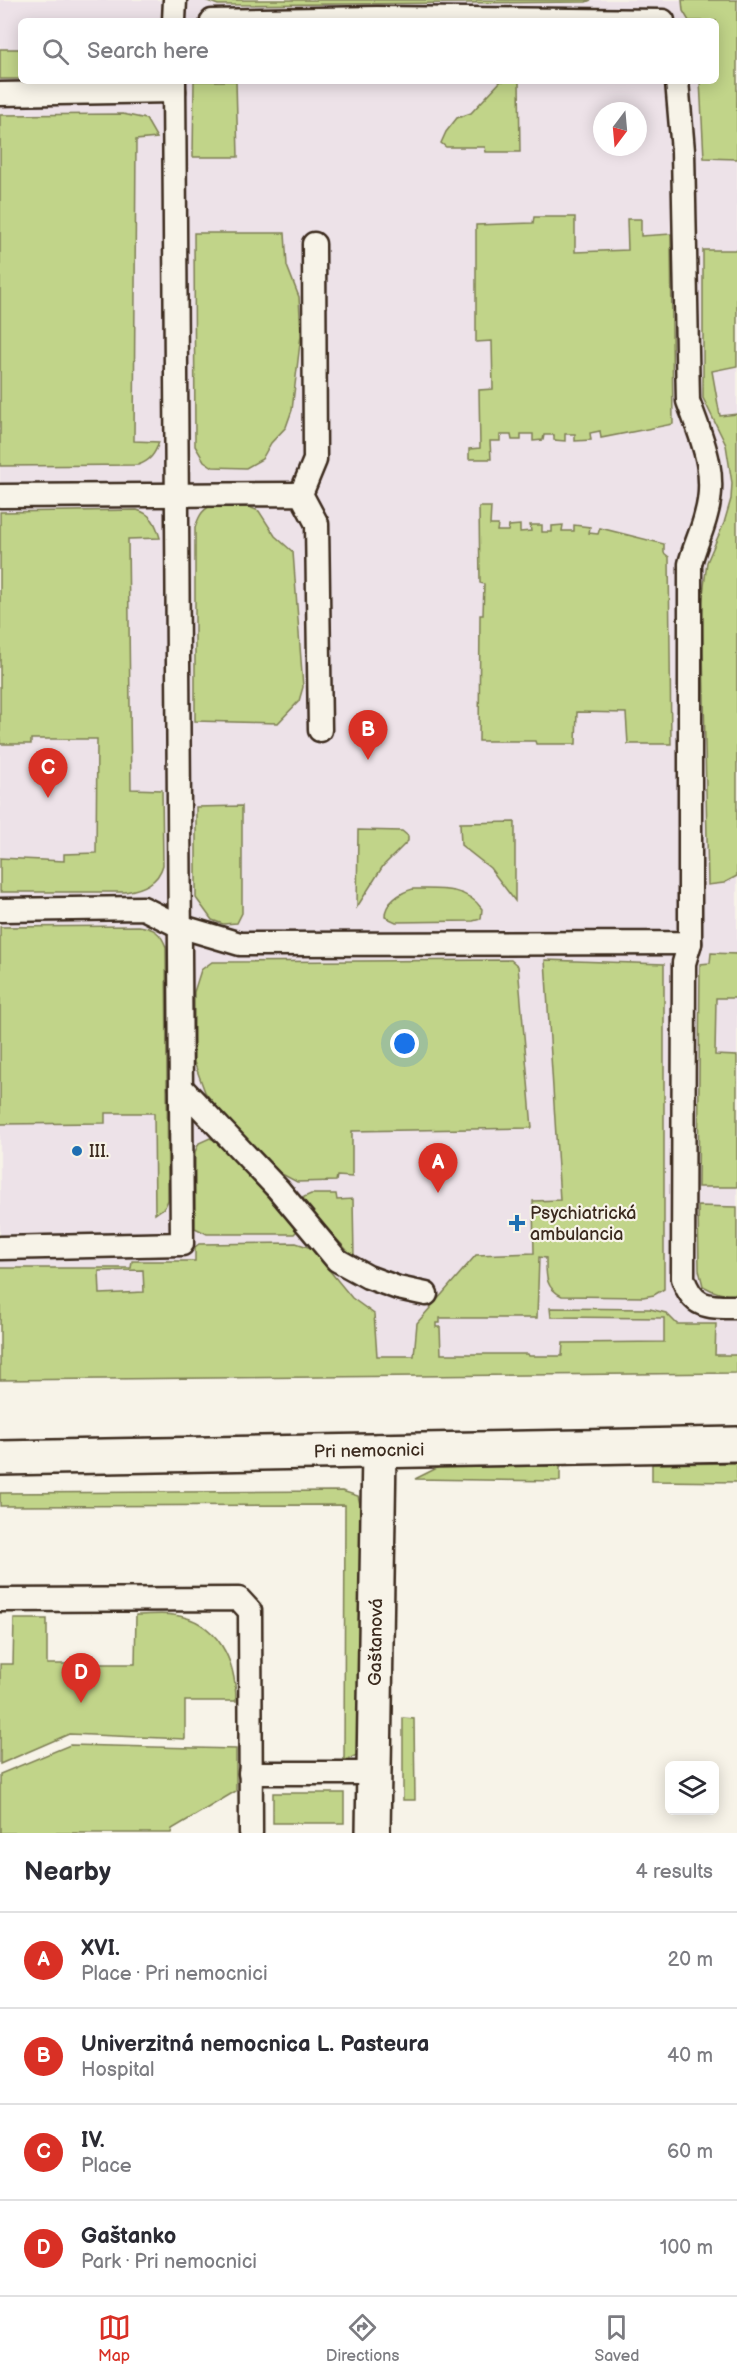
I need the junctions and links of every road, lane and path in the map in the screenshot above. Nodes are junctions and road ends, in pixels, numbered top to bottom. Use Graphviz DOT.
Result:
graph roads {
  1 [pos="175,0"];
  2 [pos="663,14"];
  3 [pos="174,18"];
  4 [pos="377,18"];
  5 [pos="677,84"];
  6 [pos="174,86"];
  7 [pos="0,94"];
  8 [pos="314,244"];
  9 [pos="178,494"];
  10 [pos="301,494"];
  11 [pos="0,496"];
  12 [pos="320,730"];
  13 [pos="0,910"];
  14 [pos="179,926"];
  15 [pos="690,943"];
  16 [pos="181,1087"];
  17 [pos="0,1248"];
  18 [pos="426,1294"];
  19 [pos="737,1307"];
  20 [pos="737,1444"];
  21 [pos="379,1451"];
  22 [pos="0,1458"];
  23 [pos="0,1600"];
  24 [pos="250,1773"];
  25 [pos="374,1773"];
  26 [pos="251,1833"];
  27 [pos="373,1833"];
  1 -- 3 [label="lane"];
  2 -- 4 [label="lane"];
  5 -- 15 [label="lane"];
  6 -- 7 [label="lane"];
  6 -- 9 [label="lane"];
  8 -- 10 [label="lane"];
  9 -- 10 [label="lane"];
  9 -- 11 [label="lane"];
  9 -- 14 [label="lane"];
  10 -- 12 [label="lane"];
  13 -- 14 [label="lane"];
  14 -- 15 [label="lane"];
  14 -- 16 [label="lane"];
  15 -- 19 [label="lane"];
  16 -- 17 [label="lane"];
  16 -- 18 [label="lane"];
  20 -- 21 [label="street, Pri nemocnici"];
  21 -- 22 [label="street, Pri nemocnici"];
  21 -- 25 [label="street, Gaštanová"];
  23 -- 24 [label="lane"];
  24 -- 25 [label="lane"];
  24 -- 26 [label="lane"];
  25 -- 27 [label="street, Gaštanová"];
}
